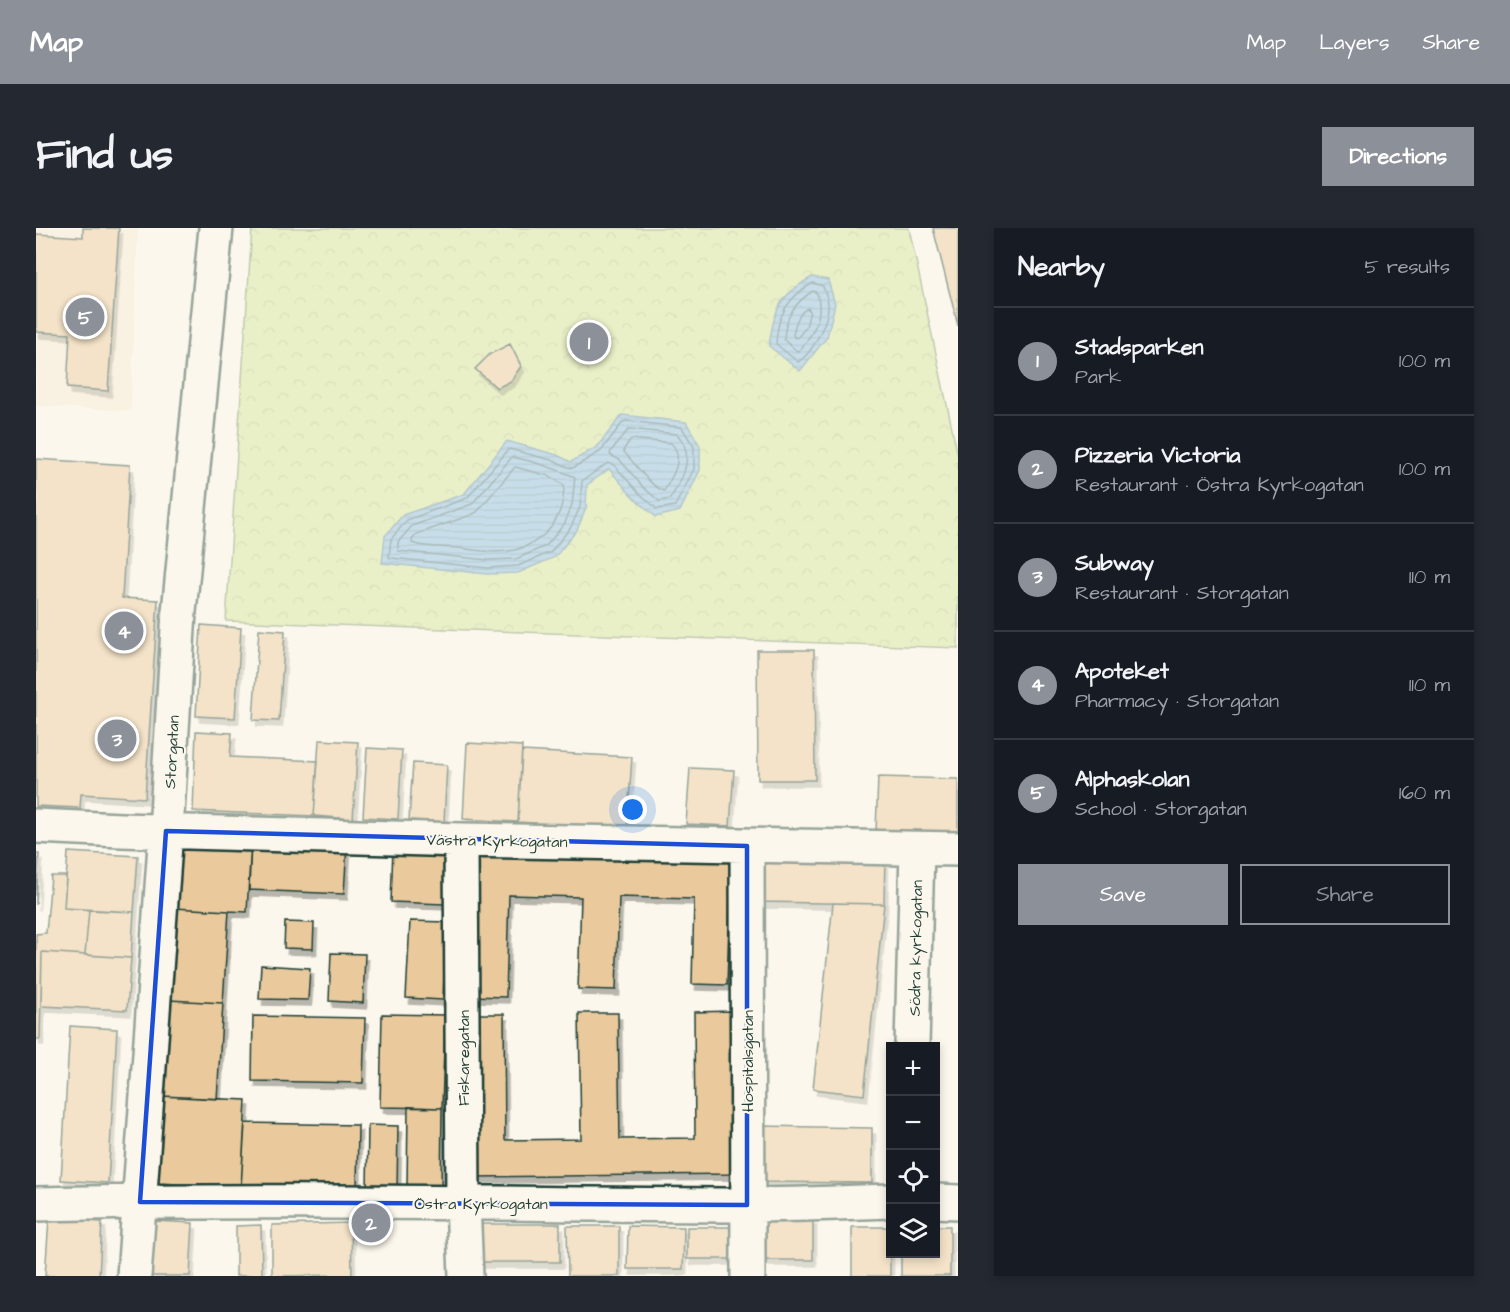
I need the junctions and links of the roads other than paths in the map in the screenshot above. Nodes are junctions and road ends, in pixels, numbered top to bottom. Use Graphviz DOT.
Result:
graph roads {
  1 [pos="216,228"];
  2 [pos="36,826"];
  3 [pos="166,831"];
  4 [pos="461,840"];
  5 [pos="747,846"];
  6 [pos="917,849"];
  7 [pos="958,849"];
  8 [pos="912,1042"];
  9 [pos="140,1202"];
  10 [pos="464,1202"];
  11 [pos="886,1202"];
  12 [pos="940,1202"];
  13 [pos="958,1202"];
  14 [pos="36,1204"];
  15 [pos="747,1205"];
  16 [pos="134,1276"];
  17 [pos="466,1276"];
  18 [pos="748,1276"];
  1 -- 3 [label="street, Storgatan"];
  2 -- 3 [label="street, Västra Kyrkogatan"];
  3 -- 4 [label="street, Västra Kyrkogatan"];
  3 -- 9 [label="street, Storgatan"];
  4 -- 5 [label="street, Västra Kyrkogatan"];
  4 -- 10 [label="street, Fiskaregatan"];
  5 -- 6 [label="street, Västra Kyrkogatan"];
  5 -- 15 [label="street, Hospitalsgatan"];
  6 -- 7 [label="street, Västra Kyrkogatan"];
  6 -- 8 [label="street, Södra kyrkogatan"];
  9 -- 10 [label="street, Östra Kyrkogatan"];
  9 -- 14 [label="street, Östra Kyrkogatan"];
  9 -- 16 [label="street, Storgatan"];
  10 -- 15 [label="street, Östra Kyrkogatan"];
  10 -- 17 [label="street, Fiskaregatan"];
  11 -- 15 [label="street, Östra Kyrkogatan"];
  12 -- 13 [label="street"];
  15 -- 18 [label="street, Hospitalsgatan"];
}
